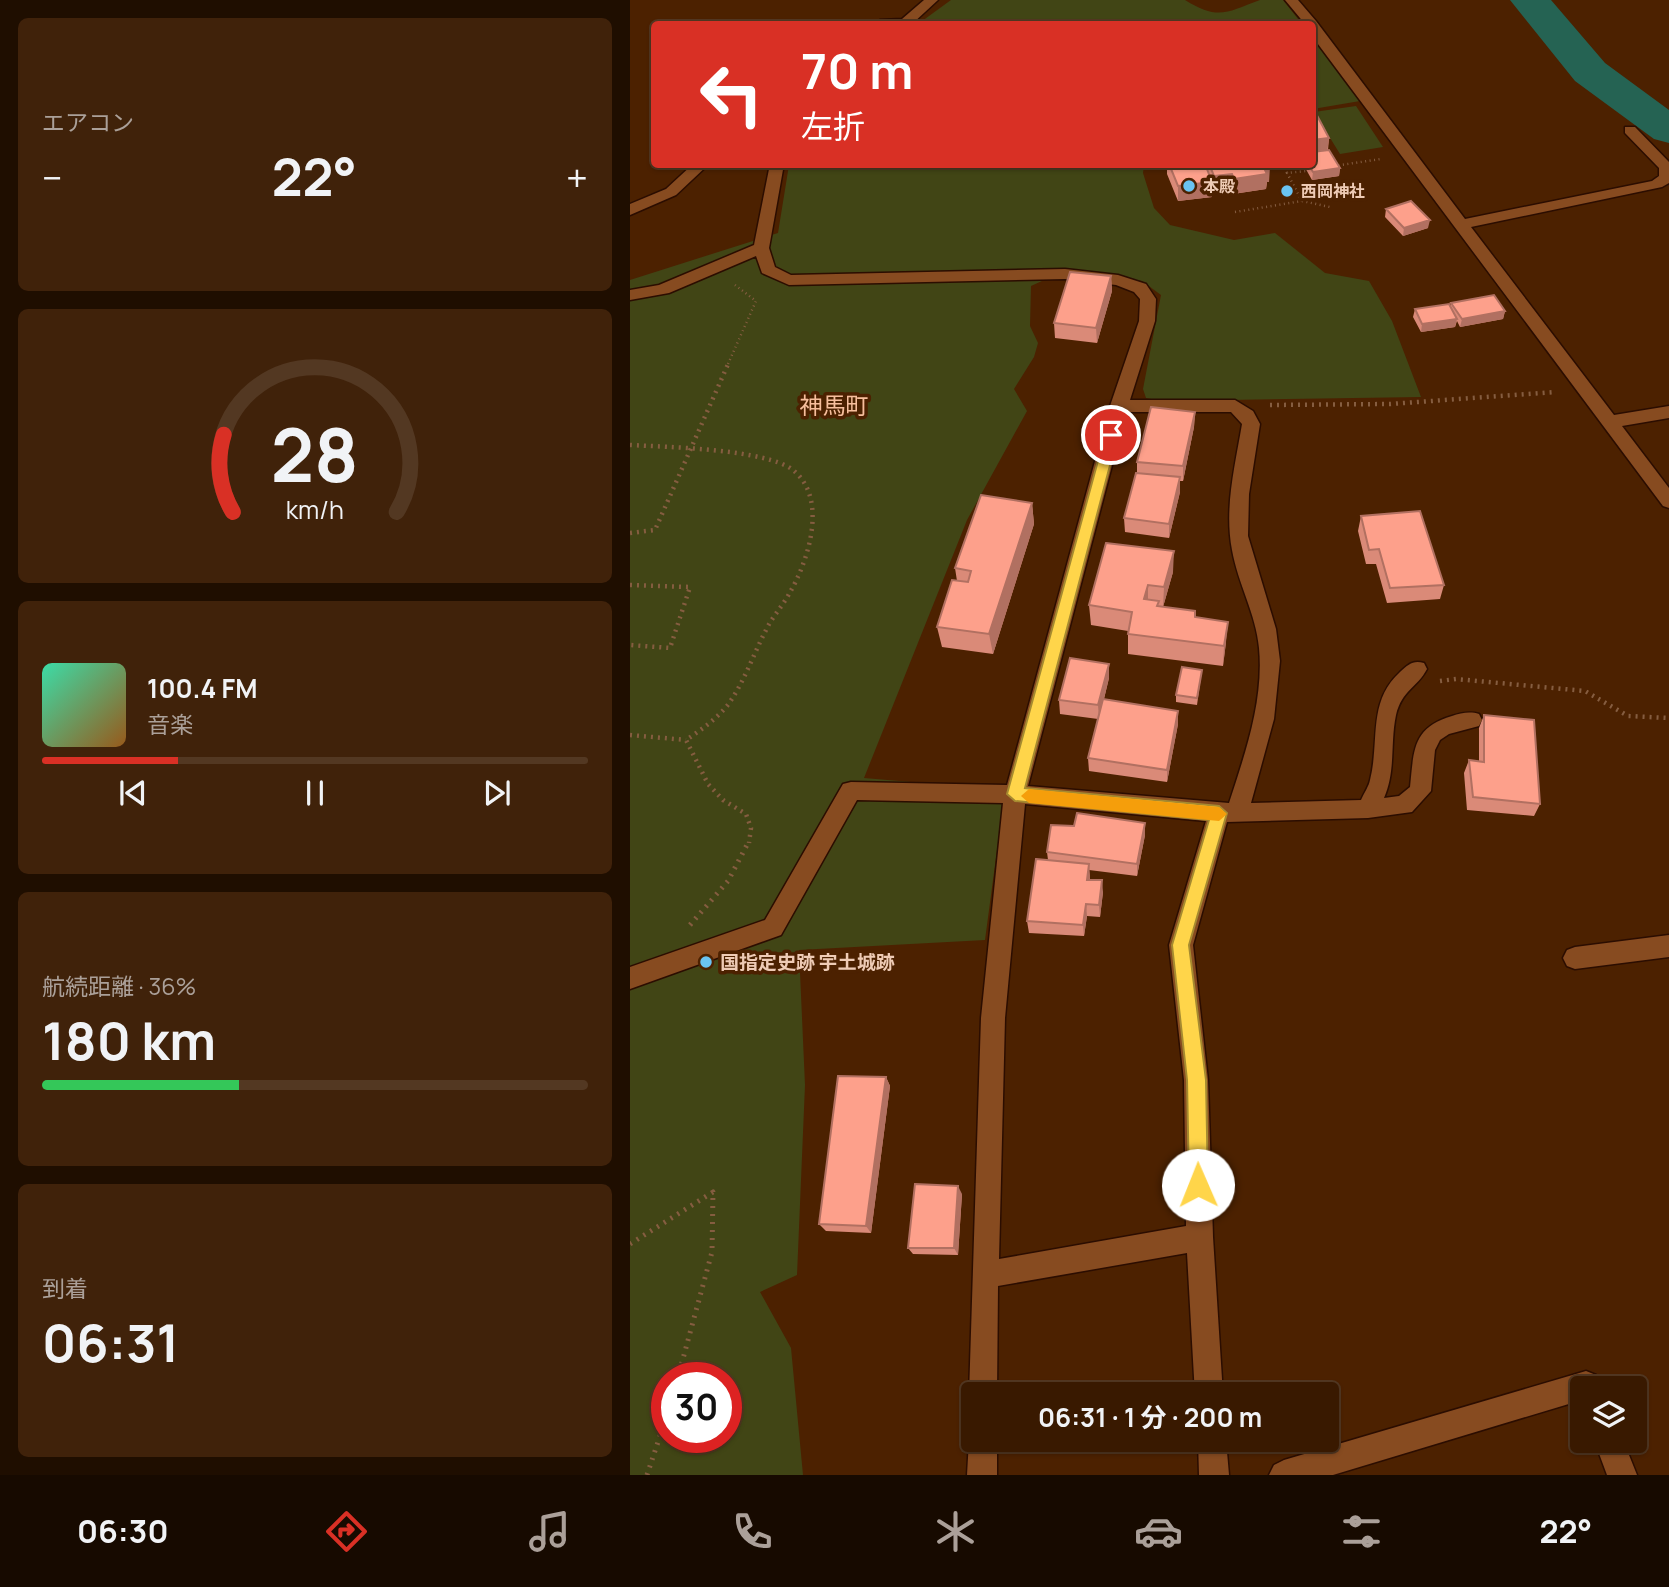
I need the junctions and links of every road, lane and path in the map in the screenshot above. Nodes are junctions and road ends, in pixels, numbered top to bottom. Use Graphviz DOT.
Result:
graph roads {
  1 [pos="932,0"];
  2 [pos="1291,0"];
  3 [pos="907,21"];
  4 [pos="1309,21"];
  5 [pos="1316,30"];
  6 [pos="1630,130"];
  7 [pos="1363,162"];
  8 [pos="1333,166"];
  9 [pos="698,168"];
  10 [pos="776,168"];
  11 [pos="1284,168"];
  12 [pos="1306,171"];
  13 [pos="1287,173"];
  14 [pos="1302,201"];
  15 [pos="1330,207"];
  16 [pos="630,209"];
  17 [pos="1235,212"];
  18 [pos="1462,224"];
  19 [pos="761,248"];
  20 [pos="714,270"];
  21 [pos="630,295"];
  22 [pos="1587,389"];
  23 [pos="1119,405"];
  24 [pos="1235,406"];
  25 [pos="1669,412"];
  26 [pos="1611,422"];
  27 [pos="630,445"];
  28 [pos="692,450"];
  29 [pos="1669,501"];
  30 [pos="630,533"];
  31 [pos="630,585"];
  32 [pos="630,645"];
  33 [pos="1417,669"];
  34 [pos="1395,689"];
  35 [pos="1669,718"];
  36 [pos="1472,720"];
  37 [pos="630,735"];
  38 [pos="686,740"];
  39 [pos="1015,794"];
  40 [pos="1368,809"];
  41 [pos="1228,813"];
  42 [pos="682,933"];
  43 [pos="1669,946"];
  44 [pos="1575,958"];
  45 [pos="630,978"];
  46 [pos="1200,1237"];
  47 [pos="630,1244"];
  48 [pos="985,1275"];
  49 [pos="682,1362"];
  50 [pos="983,1382"];
  51 [pos="1208,1382"];
  52 [pos="1570,1390"];
  53 [pos="983,1452"];
  54 [pos="1213,1452"];
  55 [pos="654,1453"];
  56 [pos="1613,1453"];
  57 [pos="647,1475"];
  58 [pos="982,1475"];
  59 [pos="1214,1475"];
  60 [pos="1284,1475"];
  61 [pos="1622,1475"];
  1 -- 3 [label="street"];
  2 -- 4 [label="street"];
  5 -- 18 [label="street"];
  6 -- 18 [label="street"];
  7 -- 8 [label="path"];
  9 -- 16 [label="street"];
  10 -- 19 [label="street"];
  11 -- 13 [label="path"];
  12 -- 13 [label="path"];
  13 -- 14 [label="path"];
  14 -- 15 [label="path"];
  14 -- 17 [label="path"];
  18 -- 22 [label="street"];
  19 -- 20 [label="street"];
  19 -- 23 [label="street"];
  20 -- 21 [label="street"];
  20 -- 28 [label="path"];
  22 -- 24 [label="path"];
  22 -- 26 [label="street"];
  23 -- 24 [label="street"];
  23 -- 39 [label="street"];
  24 -- 41 [label="street"];
  25 -- 26 [label="street"];
  26 -- 29 [label="street"];
  27 -- 28 [label="path"];
  28 -- 30 [label="path"];
  28 -- 38 [label="path"];
  31 -- 32 [label="path"];
  33 -- 34 [label="street"];
  34 -- 35 [label="path"];
  34 -- 40 [label="street"];
  36 -- 40 [label="street"];
  37 -- 38 [label="path"];
  38 -- 42 [label="path"];
  39 -- 41 [label="street"];
  39 -- 45 [label="street"];
  39 -- 48 [label="street"];
  40 -- 41 [label="street"];
  41 -- 46 [label="street"];
  43 -- 44 [label="street"];
  46 -- 48 [label="street"];
  46 -- 51 [label="street"];
  47 -- 49 [label="path"];
  48 -- 50 [label="street"];
  52 -- 60 [label="street"];
  53 -- 58 [label="street"];
  54 -- 59 [label="street"];
  55 -- 57 [label="path"];
  56 -- 61 [label="street"];
}
